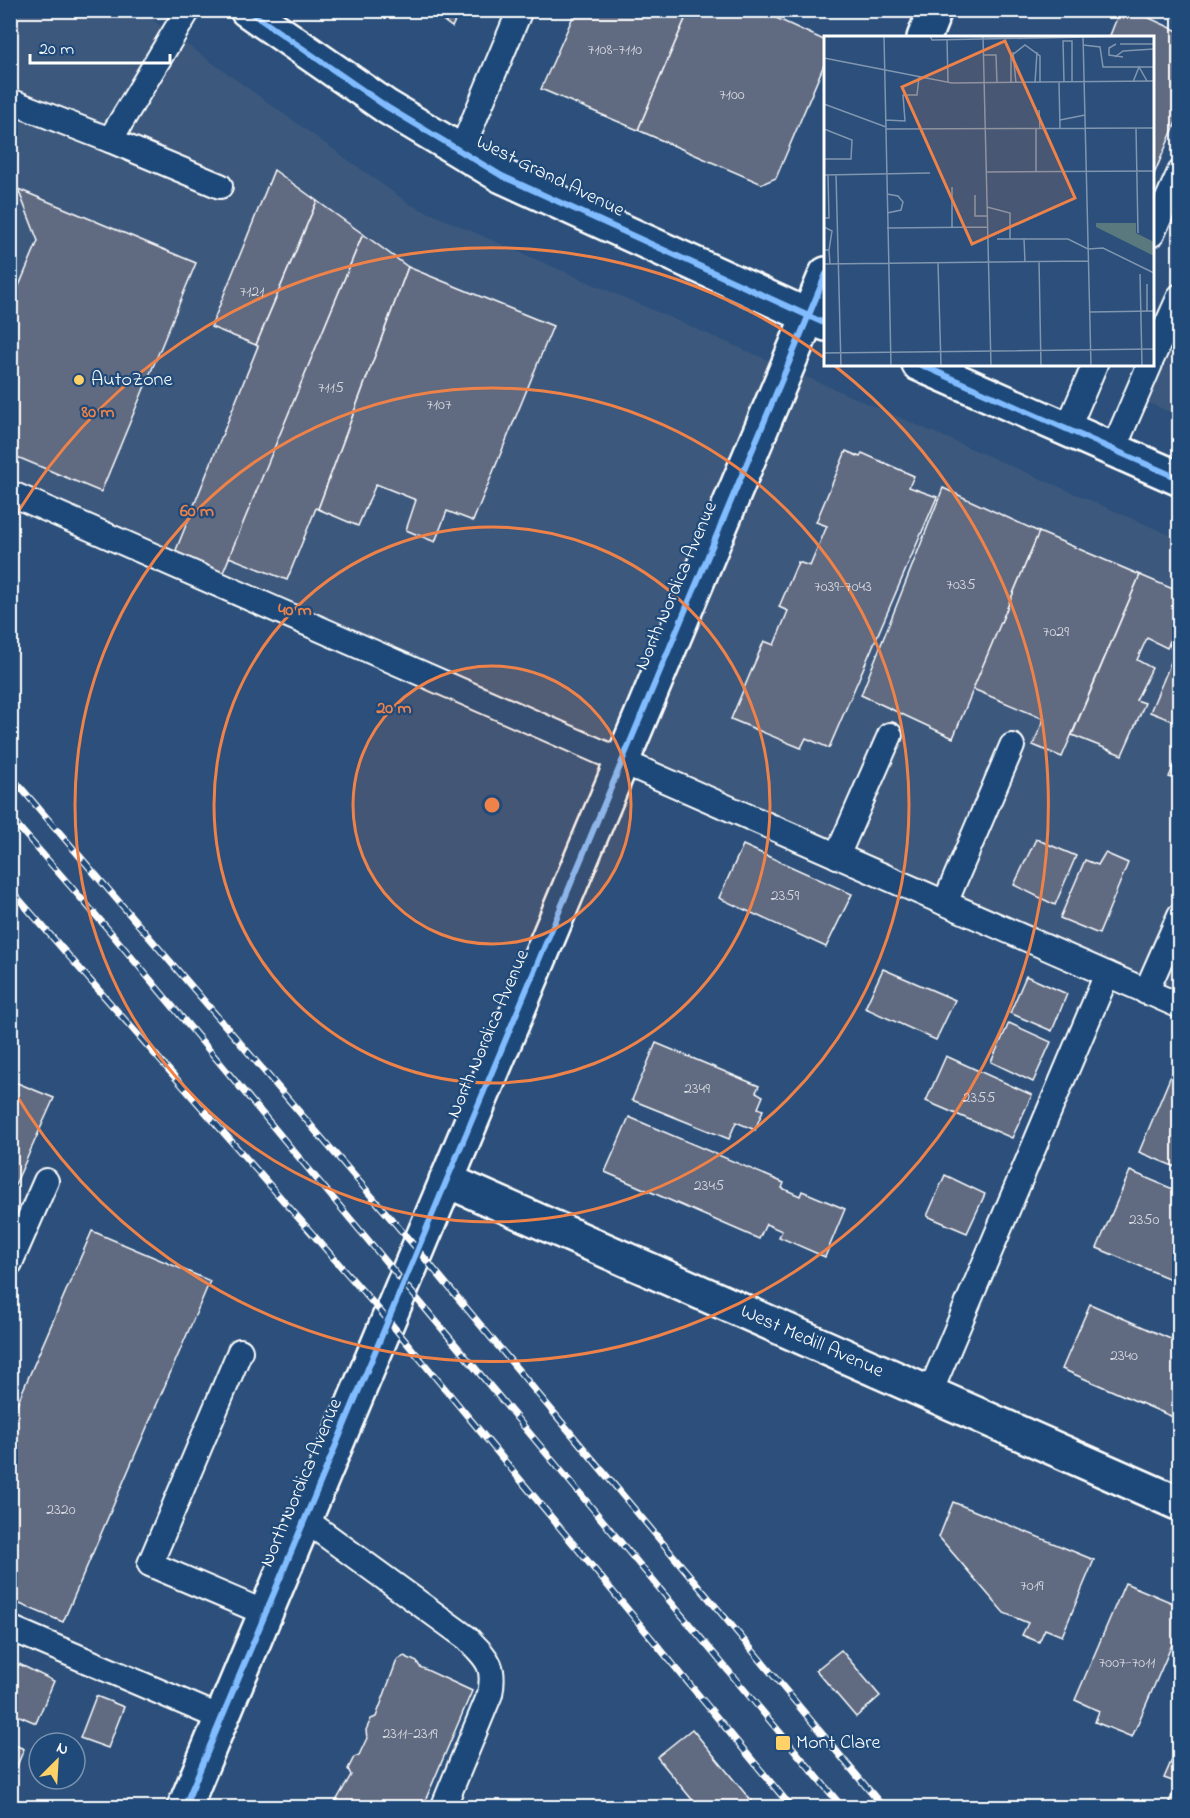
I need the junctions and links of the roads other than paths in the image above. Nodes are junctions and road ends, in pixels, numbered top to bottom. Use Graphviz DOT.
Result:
graph roads {
  1 [pos="188,10"];
  2 [pos="247,10"];
  3 [pos="520,10"];
  4 [pos="935,10"];
  5 [pos="925,36"];
  6 [pos="10,101"];
  7 [pos="110,140"];
  8 [pos="461,151"];
  9 [pos="1179,172"];
  10 [pos="220,186"];
  11 [pos="1154,229"];
  12 [pos="824,280"];
  13 [pos="1179,296"];
  14 [pos="817,320"];
  15 [pos="1154,353"];
  16 [pos="928,366"];
  17 [pos="1094,366"];
  18 [pos="1149,366"];
  19 [pos="1067,429"];
  20 [pos="1113,450"];
  21 [pos="1179,479"];
  22 [pos="10,493"];
  23 [pos="890,735"];
  24 [pos="1012,746"];
  25 [pos="622,761"];
  26 [pos="837,856"];
  27 [pos="945,903"];
  28 [pos="1179,915"];
  29 [pos="1107,974"];
  30 [pos="1146,992"];
  31 [pos="1179,1006"];
  32 [pos="446,1180"];
  33 [pos="46,1181"];
  34 [pos="10,1263"];
  35 [pos="240,1351"];
  36 [pos="929,1395"];
  37 [pos="1179,1504"];
  38 [pos="304,1520"];
  39 [pos="265,1613"];
  40 [pos="10,1628"];
  41 [pos="221,1718"];
  42 [pos="183,1808"];
  43 [pos="443,1808"];
  1 -- 7 [label="lane"];
  2 -- 8 [label="street, West Grand Avenue"];
  3 -- 8 [label="lane"];
  4 -- 5 [label="street"];
  6 -- 7 [label="lane"];
  7 -- 10 [label="lane"];
  8 -- 14 [label="street, West Grand Avenue"];
  9 -- 11 [label="lane"];
  12 -- 14 [label="street, North Nordica Avenue"];
  13 -- 15 [label="lane"];
  14 -- 25 [label="street, North Nordica Avenue"];
  16 -- 19 [label="street"];
  17 -- 19 [label="lane"];
  18 -- 20 [label="lane"];
  19 -- 20 [label="street"];
  20 -- 21 [label="street"];
  22 -- 25 [label="lane"];
  23 -- 26 [label="lane"];
  24 -- 27 [label="lane"];
  25 -- 26 [label="lane"];
  25 -- 32 [label="street, North Nordica Avenue"];
  26 -- 27 [label="lane"];
  27 -- 29 [label="lane"];
  28 -- 30 [label="lane"];
  29 -- 30 [label="lane"];
  29 -- 36 [label="lane"];
  30 -- 31 [label="lane"];
  32 -- 36 [label="street, West Medill Avenue"];
  32 -- 38 [label="street, North Nordica Avenue"];
  33 -- 34 [label="lane"];
  35 -- 39 [label="lane"];
  36 -- 37 [label="street, West Medill Avenue"];
  38 -- 39 [label="street, North Nordica Avenue"];
  38 -- 43 [label="lane"];
  39 -- 41 [label="street, North Nordica Avenue"];
  40 -- 41 [label="lane"];
  41 -- 42 [label="street, North Nordica Avenue"];
}
